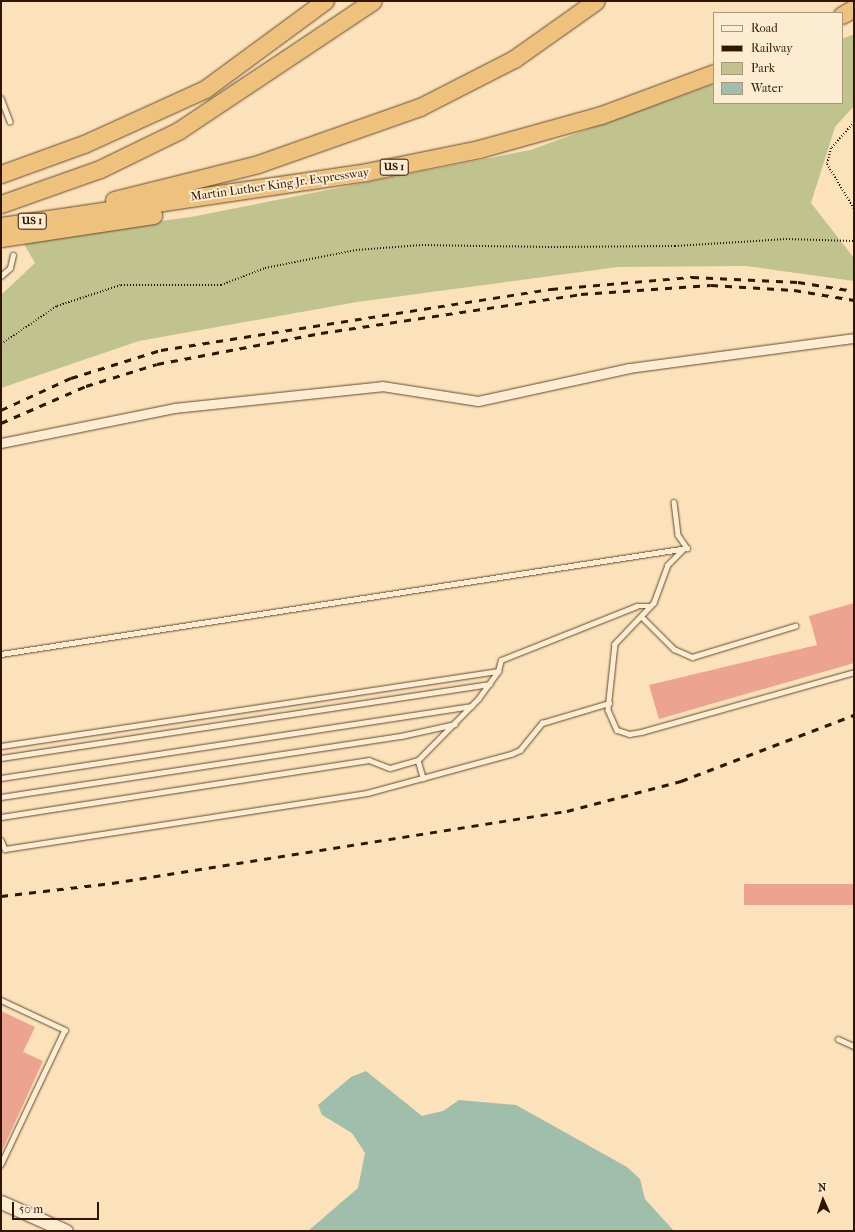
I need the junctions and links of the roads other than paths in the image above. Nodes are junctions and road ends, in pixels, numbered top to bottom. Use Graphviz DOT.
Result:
graph roads {
  1 [pos="308,1"];
  2 [pos="325,1"];
  3 [pos="373,1"];
  4 [pos="596,1"];
  5 [pos="854,8"];
  6 [pos="843,14"];
  7 [pos="713,73"];
  8 [pos="1,98"];
  9 [pos="139,118"];
  10 [pos="10,121"];
  11 [pos="366,172"];
  12 [pos="1,174"];
  13 [pos="1,204"];
  14 [pos="62,216"];
  15 [pos="1,226"];
  16 [pos="1,238"];
  17 [pos="13,255"];
  18 [pos="1,276"];
  19 [pos="854,338"];
  20 [pos="1,443"];
  21 [pos="674,502"];
  22 [pos="687,548"];
  23 [pos="651,606"];
  24 [pos="641,616"];
  25 [pos="795,626"];
  26 [pos="1,654"];
  27 [pos="498,671"];
  28 [pos="854,672"];
  29 [pos="489,684"];
  30 [pos="609,703"];
  31 [pos="472,706"];
  32 [pos="456,723"];
  33 [pos="1,746"];
  34 [pos="1,758"];
  35 [pos="418,760"];
  36 [pos="1,778"];
  37 [pos="422,778"];
  38 [pos="1,797"];
  39 [pos="1,817"];
  40 [pos="1,840"];
  41 [pos="1,1000"];
  42 [pos="838,1039"];
  43 [pos="854,1046"];
  44 [pos="1,1165"];
  45 [pos="1,1202"];
  46 [pos="66,1231"];
  1 -- 9 [label="highway"];
  2 -- 9 [label="highway"];
  3 -- 13 [label="highway, US 1"];
  4 -- 14 [label="highway"];
  5 -- 6 [label="highway"];
  7 -- 11 [label="highway, Martin Luther King Jr. Expressway / US 1"];
  8 -- 10 [label="lane"];
  9 -- 12 [label="highway"];
  11 -- 14 [label="highway, Martin Luther King Jr. Expressway / US 1"];
  11 -- 16 [label="highway"];
  14 -- 15 [label="highway, Martin Luther King Jr. Expressway / US 1"];
  17 -- 18 [label="lane"];
  19 -- 20 [label="street"];
  21 -- 22 [label="lane"];
  22 -- 23 [label="lane"];
  22 -- 26 [label="lane"];
  23 -- 24 [label="lane"];
  23 -- 27 [label="lane"];
  24 -- 25 [label="lane"];
  24 -- 30 [label="lane"];
  27 -- 29 [label="lane"];
  27 -- 33 [label="lane"];
  28 -- 30 [label="lane"];
  29 -- 31 [label="lane"];
  29 -- 34 [label="lane"];
  30 -- 37 [label="lane"];
  31 -- 32 [label="lane"];
  31 -- 36 [label="lane"];
  32 -- 35 [label="lane"];
  32 -- 38 [label="lane"];
  35 -- 37 [label="lane"];
  35 -- 39 [label="lane"];
  37 -- 40 [label="lane"];
  41 -- 44 [label="lane"];
  42 -- 43 [label="lane"];
  45 -- 46 [label="main road"];
}
